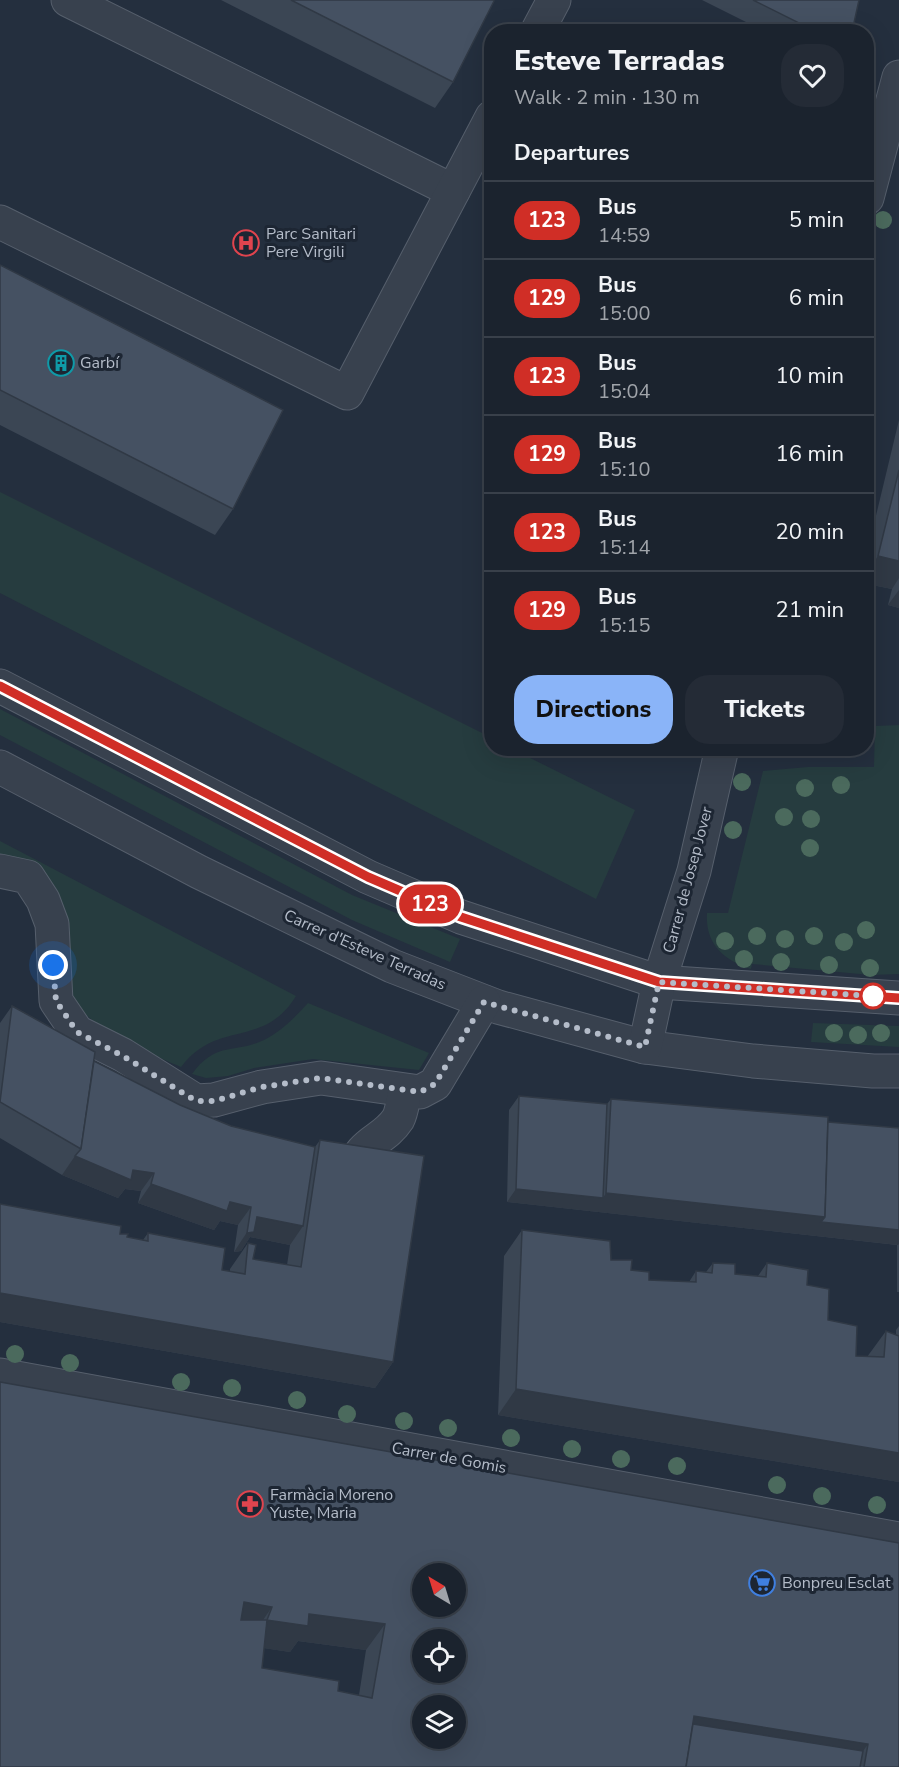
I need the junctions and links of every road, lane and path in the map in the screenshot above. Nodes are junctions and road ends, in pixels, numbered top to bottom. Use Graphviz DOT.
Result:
graph roads {
  1 [pos="68,0"];
  2 [pos="554,0"];
  3 [pos="541,24"];
  4 [pos="899,77"];
  5 [pos="484,132"];
  6 [pos="874,172"];
  7 [pos="453,191"];
  8 [pos="0,222"];
  9 [pos="0,686"];
  10 [pos="720,756"];
  11 [pos="0,767"];
  12 [pos="0,871"];
  13 [pos="659,982"];
  14 [pos="899,998"];
  15 [pos="56,1001"];
  16 [pos="484,1002"];
  17 [pos="30,1023"];
  18 [pos="645,1047"];
  19 [pos="899,1071"];
  20 [pos="405,1091"];
  21 [pos="196,1101"];
  22 [pos="183,1131"];
  23 [pos="351,1173"];
  24 [pos="0,1375"];
  25 [pos="899,1539"];
  1 -- 7 [label="street"];
  2 -- 3 [label="street"];
  4 -- 6 [label="street"];
  5 -- 7 [label="street"];
  7 -- 8 [label="street"];
  9 -- 13 [label="street"];
  10 -- 13 [label="street, Carrer de Josep Jover"];
  11 -- 16 [label="street, Carrer d'Esteve Terradas"];
  12 -- 15 [label="street"];
  13 -- 14 [label="street"];
  13 -- 18 [label="street, Carrer de Josep Jover"];
  15 -- 17 [label="street"];
  15 -- 21 [label="street"];
  16 -- 18 [label="street, Carrer d'Esteve Terradas"];
  16 -- 20 [label="street"];
  18 -- 19 [label="street, Carrer d'Esteve Terradas"];
  20 -- 21 [label="street"];
  20 -- 23 [label="street"];
  21 -- 22 [label="street"];
  24 -- 25 [label="street, Carrer de Gomis"];
}
